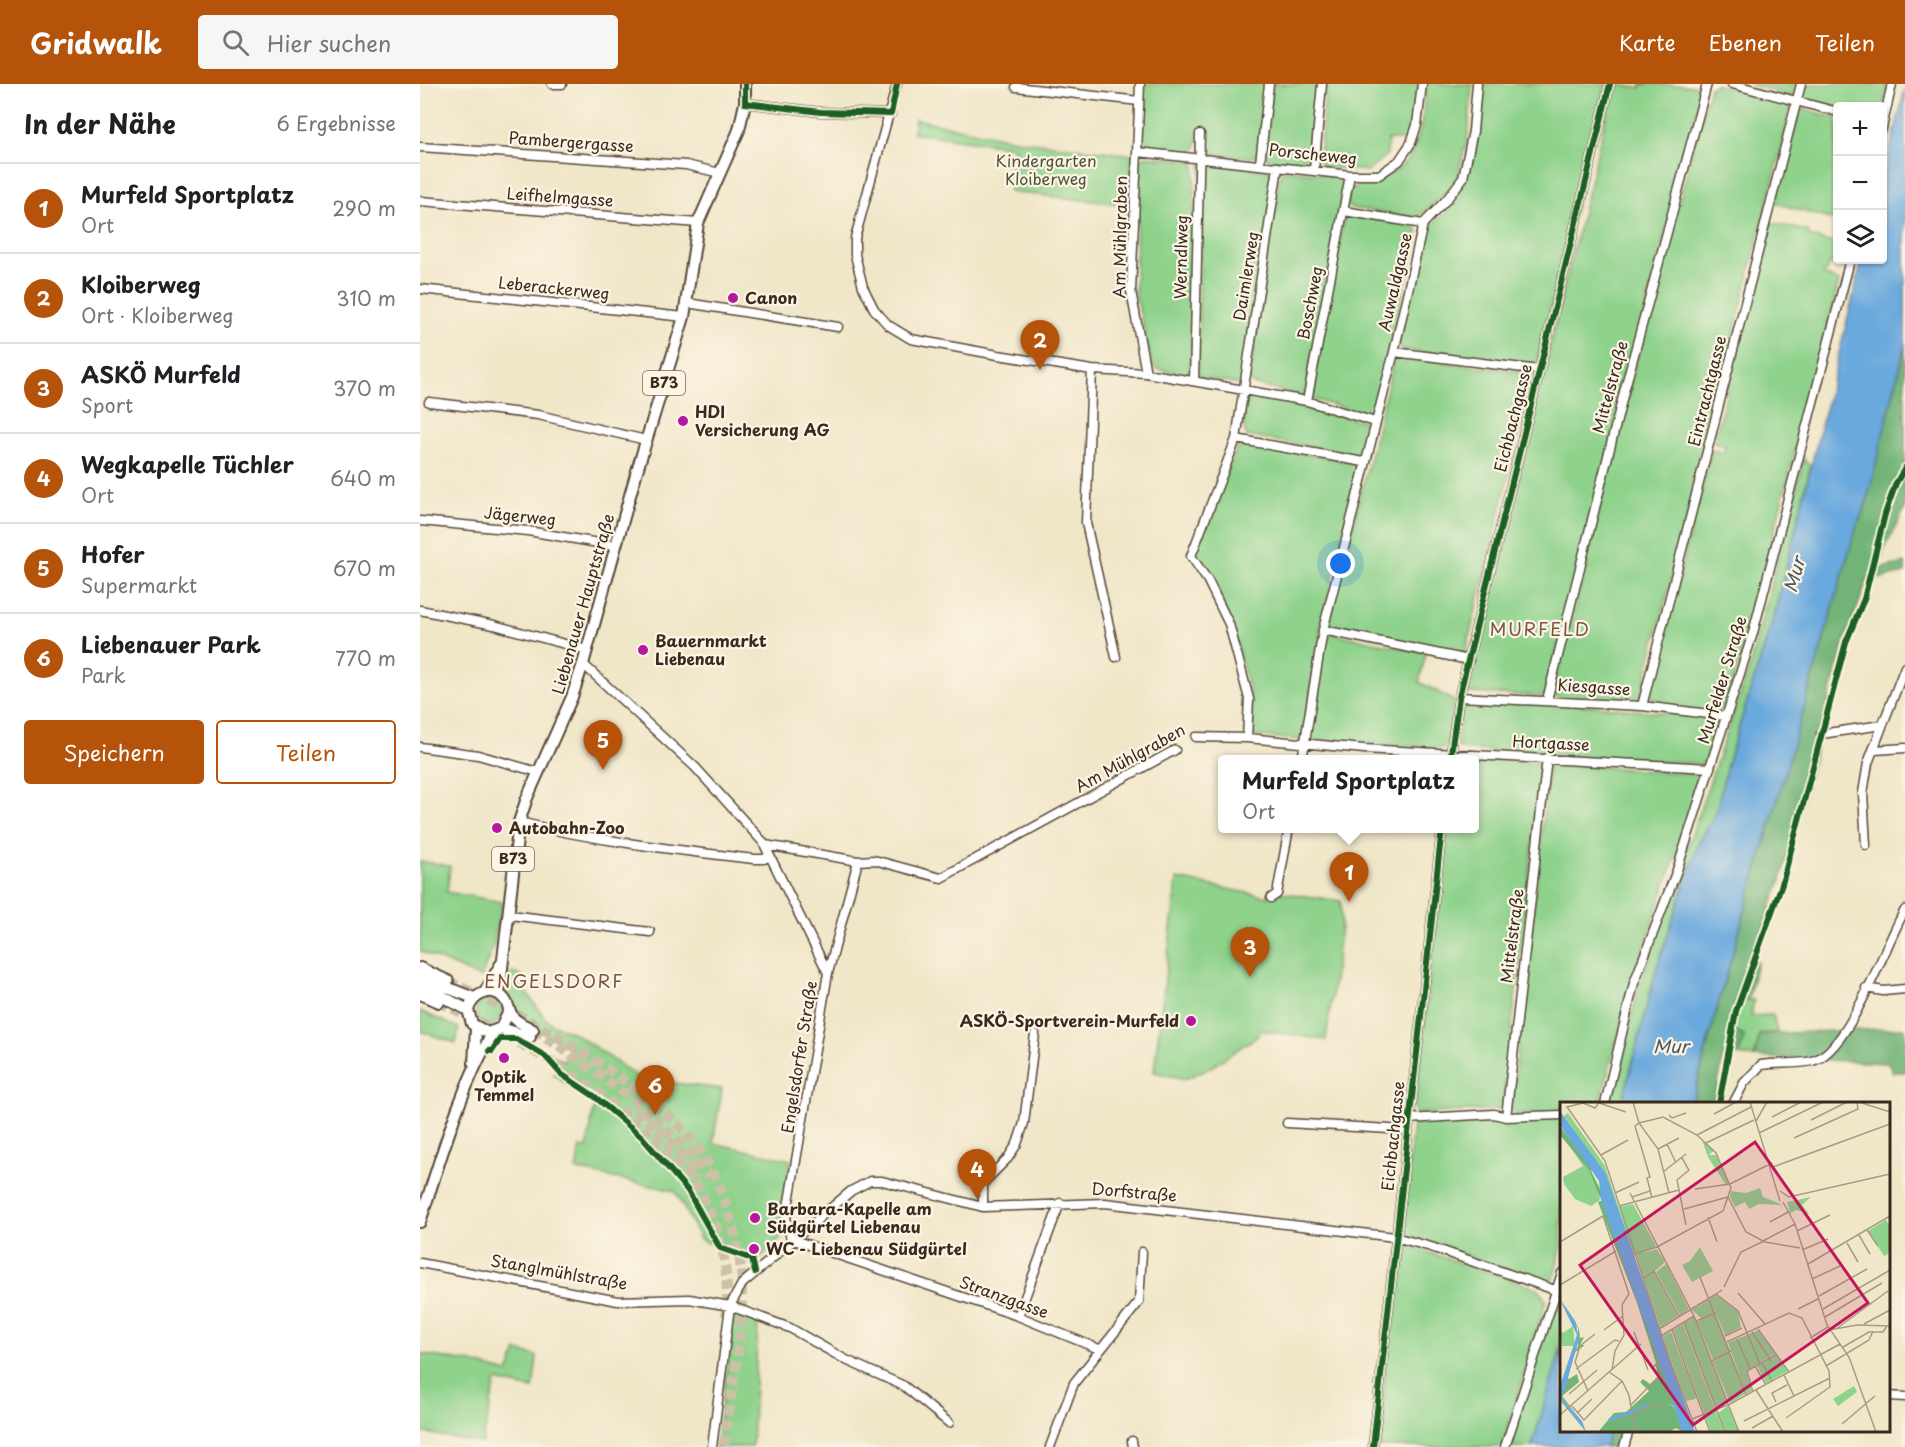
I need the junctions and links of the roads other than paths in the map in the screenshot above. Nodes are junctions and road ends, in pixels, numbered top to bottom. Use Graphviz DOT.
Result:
graph roads {
  1 [pos="552,84"];
  2 [pos="562,84"];
  3 [pos="745,84"];
  4 [pos="897,84"];
  5 [pos="1140,84"];
  6 [pos="1269,84"];
  7 [pos="1322,84"];
  8 [pos="1422,84"];
  9 [pos="1477,84"];
  10 [pos="1610,84"];
  11 [pos="1707,84"];
  12 [pos="1732,84"];
  13 [pos="1801,84"];
  14 [pos="1892,84"];
  15 [pos="1016,87"];
  16 [pos="1140,101"];
  17 [pos="1796,102"];
  18 [pos="745,104"];
  19 [pos="1887,107"];
  20 [pos="1833,111"];
  21 [pos="891,114"];
  22 [pos="1200,134"];
  23 [pos="420,147"];
  24 [pos="1138,152"];
  25 [pos="1198,157"];
  26 [pos="1260,163"];
  27 [pos="1278,167"];
  28 [pos="1314,170"];
  29 [pos="720,173"];
  30 [pos="1350,175"];
  31 [pos="420,201"];
  32 [pos="1344,211"];
  33 [pos="698,223"];
  34 [pos="1423,224"];
  35 [pos="1849,264"];
  36 [pos="420,289"];
  37 [pos="687,303"];
  38 [pos="684,317"];
  39 [pos="838,327"];
  40 [pos="1394,352"];
  41 [pos="1092,370"];
  42 [pos="1539,370"];
  43 [pos="1146,373"];
  44 [pos="1194,381"];
  45 [pos="1244,390"];
  46 [pos="1307,401"];
  47 [pos="429,402"];
  48 [pos="1375,422"];
  49 [pos="1236,439"];
  50 [pos="646,440"];
  51 [pos="1364,462"];
  52 [pos="420,521"];
  53 [pos="616,546"];
  54 [pos="420,610"];
  55 [pos="1323,630"];
  56 [pos="587,650"];
  57 [pos="1116,657"];
  58 [pos="1469,660"];
  59 [pos="583,664"];
  60 [pos="1905,667"];
  61 [pos="1905,691"];
  62 [pos="1895,693"];
  63 [pos="1459,697"];
  64 [pos="1547,699"];
  65 [pos="1642,706"];
  66 [pos="1726,716"];
  67 [pos="1882,725"];
  68 [pos="1821,734"];
  69 [pos="1196,737"];
  70 [pos="1247,738"];
  71 [pos="1305,744"];
  72 [pos="420,747"];
  73 [pos="1905,747"];
  74 [pos="1175,750"];
  75 [pos="1875,750"];
  76 [pos="1303,755"];
  77 [pos="1439,755"];
  78 [pos="1451,755"];
  79 [pos="1479,757"];
  80 [pos="1547,758"];
  81 [pos="1710,768"];
  82 [pos="538,772"];
  83 [pos="524,824"];
  84 [pos="1288,833"];
  85 [pos="1441,833"];
  86 [pos="765,845"];
  87 [pos="1866,845"];
  88 [pos="769,855"];
  89 [pos="858,861"];
  90 [pos="1271,898"];
  91 [pos="1905,910"];
  92 [pos="510,915"];
  93 [pos="650,932"];
  94 [pos="501,963"];
  95 [pos="420,968"];
  96 [pos="828,973"];
  97 [pos="420,976"];
  98 [pos="448,981"];
  99 [pos="420,985"];
  100 [pos="1866,987"];
  101 [pos="1905,989"];
  102 [pos="485,992"];
  103 [pos="420,994"];
  104 [pos="499,994"];
  105 [pos="474,998"];
  106 [pos="439,1002"];
  107 [pos="468,1010"];
  108 [pos="509,1011"];
  109 [pos="476,1028"];
  110 [pos="497,1030"];
  111 [pos="1035,1034"];
  112 [pos="474,1068"];
  113 [pos="1605,1102"];
  114 [pos="1734,1102"];
  115 [pos="1560,1115"];
  116 [pos="1506,1117"];
  117 [pos="1408,1119"];
  118 [pos="1287,1123"];
  119 [pos="1407,1130"];
  120 [pos="1060,1203"];
  121 [pos="983,1208"];
  122 [pos="420,1222"];
  123 [pos="1395,1237"];
  124 [pos="792,1239"];
  125 [pos="1142,1252"];
  126 [pos="420,1263"];
  127 [pos="1560,1278"];
  128 [pos="1555,1290"];
  129 [pos="730,1306"];
  130 [pos="1018,1316"];
  131 [pos="1099,1349"];
  132 [pos="1890,1396"];
  133 [pos="1905,1397"];
  134 [pos="949,1423"];
  135 [pos="1629,1432"];
  136 [pos="712,1447"];
  137 [pos="1050,1447"];
  138 [pos="1373,1447"];
  139 [pos="1505,1447"];
  140 [pos="1624,1447"];
  1 -- 2 [label="street"];
  3 -- 18 [label="main road, Liebenauer Hauptstraße / B73"];
  4 -- 21 [label="street"];
  5 -- 16 [label="street, Am Mühlgraben"];
  6 -- 26 [label="street"];
  7 -- 28 [label="street"];
  8 -- 30 [label="street, Porscheweg"];
  9 -- 34 [label="street, Auwaldgasse"];
  10 -- 42 [label="street, Eichbachgasse"];
  11 -- 64 [label="street, Mittelstraße"];
  12 -- 17 [label="street"];
  13 -- 17 [label="street, Eintrachtgasse"];
  14 -- 19 [label="street"];
  15 -- 16 [label="street"];
  16 -- 24 [label="street, Am Mühlgraben"];
  17 -- 20 [label="street"];
  17 -- 65 [label="street, Eintrachtgasse"];
  18 -- 21 [label="street"];
  18 -- 29 [label="main road, Liebenauer Hauptstraße / B73"];
  21 -- 41 [label="street"];
  22 -- 25 [label="street, Werndlweg"];
  23 -- 29 [label="street, Pambergergasse"];
  24 -- 25 [label="street, Porscheweg"];
  24 -- 43 [label="street, Am Mühlgraben"];
  25 -- 26 [label="street, Porscheweg"];
  25 -- 44 [label="street, Werndlweg"];
  26 -- 27 [label="street, Porscheweg"];
  27 -- 28 [label="street, Porscheweg"];
  27 -- 45 [label="street, Daimlerweg"];
  28 -- 30 [label="street, Porscheweg"];
  29 -- 33 [label="main road, Liebenauer Hauptstraße / B73"];
  30 -- 32 [label="street, Boschweg"];
  31 -- 33 [label="street, Leifhelmgasse"];
  32 -- 34 [label="street"];
  32 -- 46 [label="street, Boschweg"];
  33 -- 37 [label="main road, Liebenauer Hauptstraße / B73"];
  34 -- 40 [label="street, Auwaldgasse"];
  35 -- 66 [label="street, Murfelder Straße"];
  36 -- 38 [label="street, Leberackerweg"];
  37 -- 38 [label="main road, Liebenauer Hauptstraße / B73"];
  37 -- 39 [label="street"];
  38 -- 50 [label="main road, Liebenauer Hauptstraße / B73"];
  40 -- 42 [label="street, Eichbachgasse"];
  40 -- 48 [label="street, Auwaldgasse"];
  41 -- 43 [label="street"];
  41 -- 57 [label="street"];
  42 -- 58 [label="street, Eichbachgasse"];
  43 -- 44 [label="street"];
  44 -- 45 [label="street"];
  45 -- 46 [label="street"];
  45 -- 49 [label="street"];
  46 -- 48 [label="street"];
  47 -- 50 [label="street"];
  48 -- 51 [label="street, Auwaldgasse"];
  49 -- 51 [label="street"];
  49 -- 70 [label="street"];
  50 -- 53 [label="main road, Liebenauer Hauptstraße / B73"];
  51 -- 55 [label="street, Auwaldgasse"];
  52 -- 53 [label="street, Jägerweg"];
  53 -- 56 [label="main road, Liebenauer Hauptstraße / B73"];
  54 -- 56 [label="street"];
  55 -- 58 [label="street"];
  55 -- 71 [label="street, Auwaldgasse"];
  56 -- 59 [label="main road, Liebenauer Hauptstraße / B73"];
  58 -- 63 [label="street, Eichbachgasse"];
  59 -- 82 [label="main road, Liebenauer Hauptstraße / B73"];
  59 -- 86 [label="street, Engelsdorfer Straße"];
  60 -- 62 [label="street"];
  61 -- 62 [label="street"];
  62 -- 67 [label="street"];
  63 -- 64 [label="street, Kiesgasse"];
  63 -- 78 [label="street, Eichbachgasse"];
  64 -- 65 [label="street, Kiesgasse"];
  65 -- 66 [label="street, Kiesgasse"];
  66 -- 81 [label="street, Murfelder Straße"];
  67 -- 68 [label="street"];
  67 -- 75 [label="street"];
  69 -- 70 [label="street, Am Mühlgraben"];
  70 -- 71 [label="street, Hortgasse"];
  71 -- 76 [label="street, Auwaldgasse"];
  71 -- 77 [label="street, Hortgasse"];
  72 -- 82 [label="street"];
  73 -- 75 [label="street"];
  74 -- 89 [label="street, Am Mühlgraben"];
  75 -- 87 [label="street"];
  79 -- 80 [label="street, Hortgasse"];
  80 -- 81 [label="street, Hortgasse"];
  80 -- 116 [label="street, Mittelstraße"];
  81 -- 113 [label="street, Murfelder Straße"];
  82 -- 83 [label="main road, Liebenauer Hauptstraße / B73"];
  83 -- 88 [label="street"];
  83 -- 92 [label="main road, Liebenauer Hauptstraße / B73"];
  84 -- 90 [label="street"];
  85 -- 117 [label="street, Eichbachgasse"];
  86 -- 88 [label="street, Engelsdorfer Straße"];
  86 -- 89 [label="street, Am Mühlgraben"];
  88 -- 96 [label="street, Engelsdorfer Straße"];
  89 -- 96 [label="street"];
  91 -- 100 [label="street"];
  92 -- 93 [label="street"];
  92 -- 94 [label="main road, Liebenauer Hauptstraße / B73"];
  94 -- 102 [label="main road, Liebenauer Hauptstraße / B73"];
  94 -- 104 [label="main road, Liebenauer Hauptstraße / B73"];
  95 -- 98 [label="main road"];
  96 -- 124 [label="street, Engelsdorfer Straße"];
  97 -- 105 [label="main road"];
  99 -- 107 [label="main road"];
  100 -- 101 [label="street"];
  100 -- 114 [label="street"];
  102 -- 104 [label="main road"];
  102 -- 105 [label="main road"];
  103 -- 106 [label="main road"];
  104 -- 108 [label="main road"];
  105 -- 107 [label="main road"];
  107 -- 109 [label="main road"];
  108 -- 110 [label="main road"];
  108 -- 110 [label="main road"];
  109 -- 110 [label="main road"];
  109 -- 112 [label="main road"];
  110 -- 112 [label="main road"];
  111 -- 121 [label="street"];
  112 -- 122 [label="main road"];
  115 -- 116 [label="street"];
  116 -- 117 [label="street"];
  117 -- 119 [label="street, Eichbachgasse"];
  118 -- 119 [label="street, Eichbachgasse"];
  119 -- 123 [label="street, Eichbachgasse"];
  120 -- 121 [label="street, Dorfstraße"];
  120 -- 123 [label="street, Dorfstraße"];
  120 -- 130 [label="street"];
  121 -- 124 [label="street, Dorfstraße"];
  123 -- 128 [label="street, Dorfstraße"];
  123 -- 138 [label="street, Eichbachgasse"];
  124 -- 129 [label="street, Dorfstraße"];
  124 -- 130 [label="street, Stranzgasse"];
  125 -- 131 [label="street"];
  126 -- 129 [label="street, Stanglmühlstraße"];
  127 -- 128 [label="street"];
  128 -- 139 [label="street"];
  129 -- 134 [label="street, Stanglmühlstraße"];
  129 -- 136 [label="street"];
  130 -- 131 [label="street, Stranzgasse"];
  131 -- 137 [label="street"];
  132 -- 133 [label="street"];
  135 -- 140 [label="street"];
}
